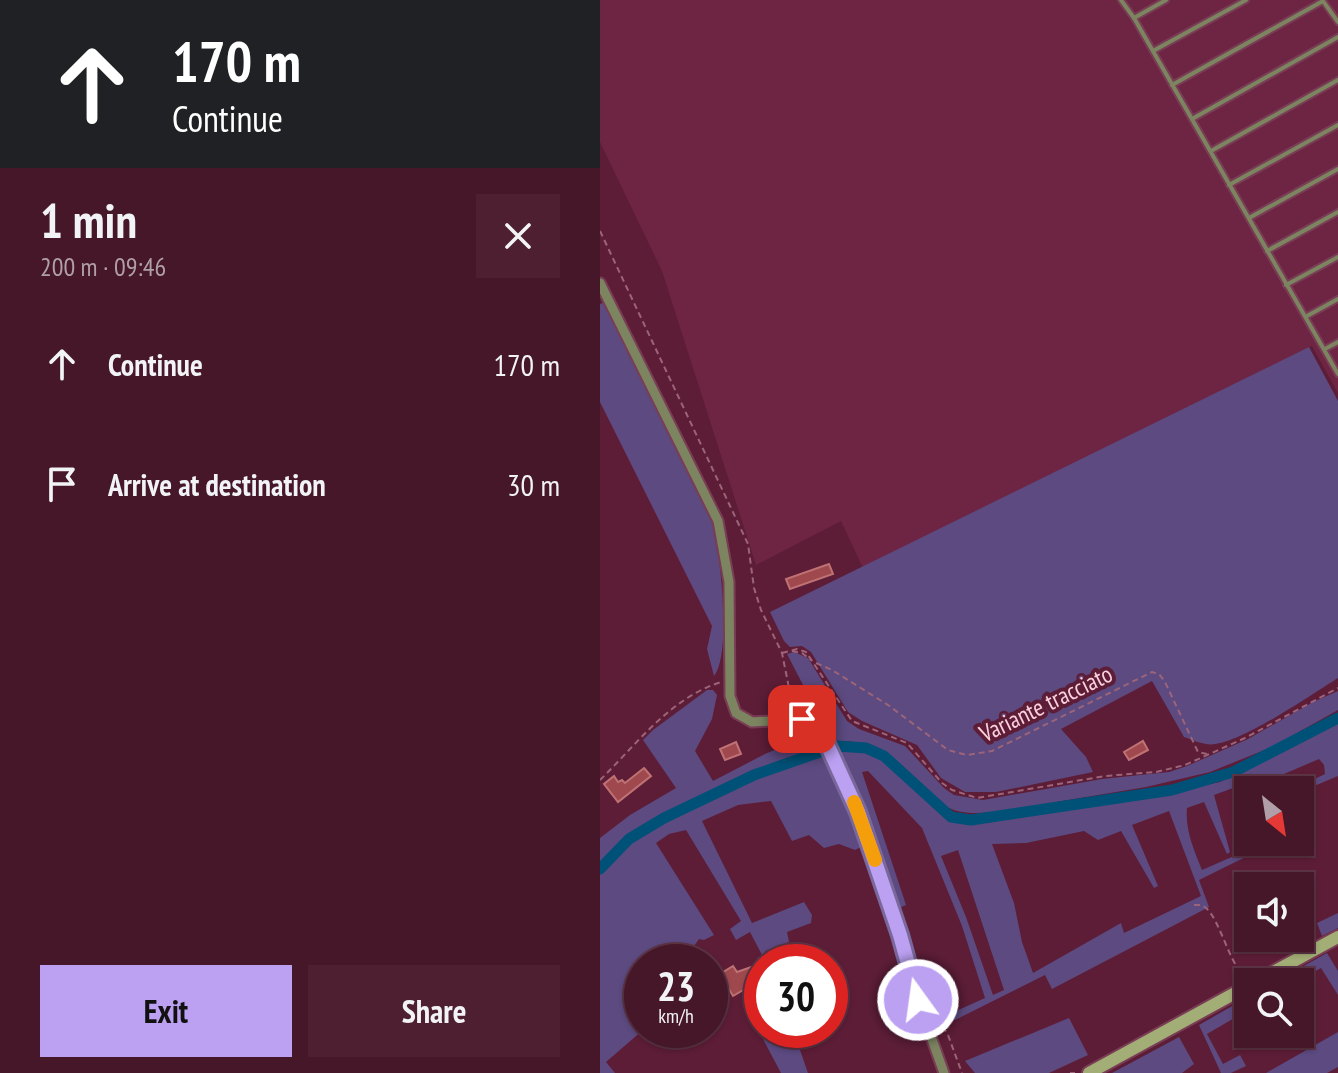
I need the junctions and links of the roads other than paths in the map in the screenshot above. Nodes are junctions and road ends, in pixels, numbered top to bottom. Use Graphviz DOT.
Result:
graph roads {
  1 [pos="1121,0"];
  2 [pos="1166,0"];
  3 [pos="1246,0"];
  4 [pos="1323,1"];
  5 [pos="1134,18"];
  6 [pos="1338,22"];
  7 [pos="1338,37"];
  8 [pos="1153,51"];
  9 [pos="1338,80"];
  10 [pos="1172,85"];
  11 [pos="1192,119"];
  12 [pos="1338,125"];
  13 [pos="1210,151"];
  14 [pos="1338,169"];
  15 [pos="1229,185"];
  16 [pos="1338,212"];
  17 [pos="1248,219"];
  18 [pos="1267,251"];
  19 [pos="1338,257"];
  20 [pos="600,283"];
  21 [pos="1286,285"];
  22 [pos="1338,299"];
  23 [pos="1307,316"];
  24 [pos="1338,342"];
  25 [pos="1325,349"];
  26 [pos="1338,374"];
  27 [pos="1338,937"];
  28 [pos="1281,968"];
  29 [pos="1234,987"];
  30 [pos="937,1049"];
  31 [pos="944,1073"];
  32 [pos="952,1073"];
  33 [pos="1089,1073"];
  1 -- 5 [label="lane"];
  2 -- 5 [label="lane"];
  3 -- 8 [label="lane"];
  4 -- 6 [label="lane"];
  4 -- 10 [label="lane"];
  5 -- 8 [label="lane"];
  7 -- 11 [label="lane"];
  8 -- 10 [label="lane"];
  9 -- 13 [label="lane"];
  10 -- 11 [label="lane"];
  11 -- 13 [label="lane"];
  12 -- 15 [label="lane"];
  13 -- 15 [label="lane"];
  14 -- 17 [label="lane"];
  15 -- 17 [label="lane"];
  16 -- 18 [label="lane"];
  17 -- 18 [label="lane"];
  18 -- 21 [label="lane"];
  19 -- 21 [label="lane"];
  20 -- 30 [label="street"];
  21 -- 23 [label="lane"];
  22 -- 23 [label="lane"];
  23 -- 25 [label="lane"];
  24 -- 25 [label="lane"];
  25 -- 26 [label="lane"];
  27 -- 28 [label="main road"];
  29 -- 33 [label="main road"];
  30 -- 31 [label="street"];
  30 -- 32 [label="street"];
}
